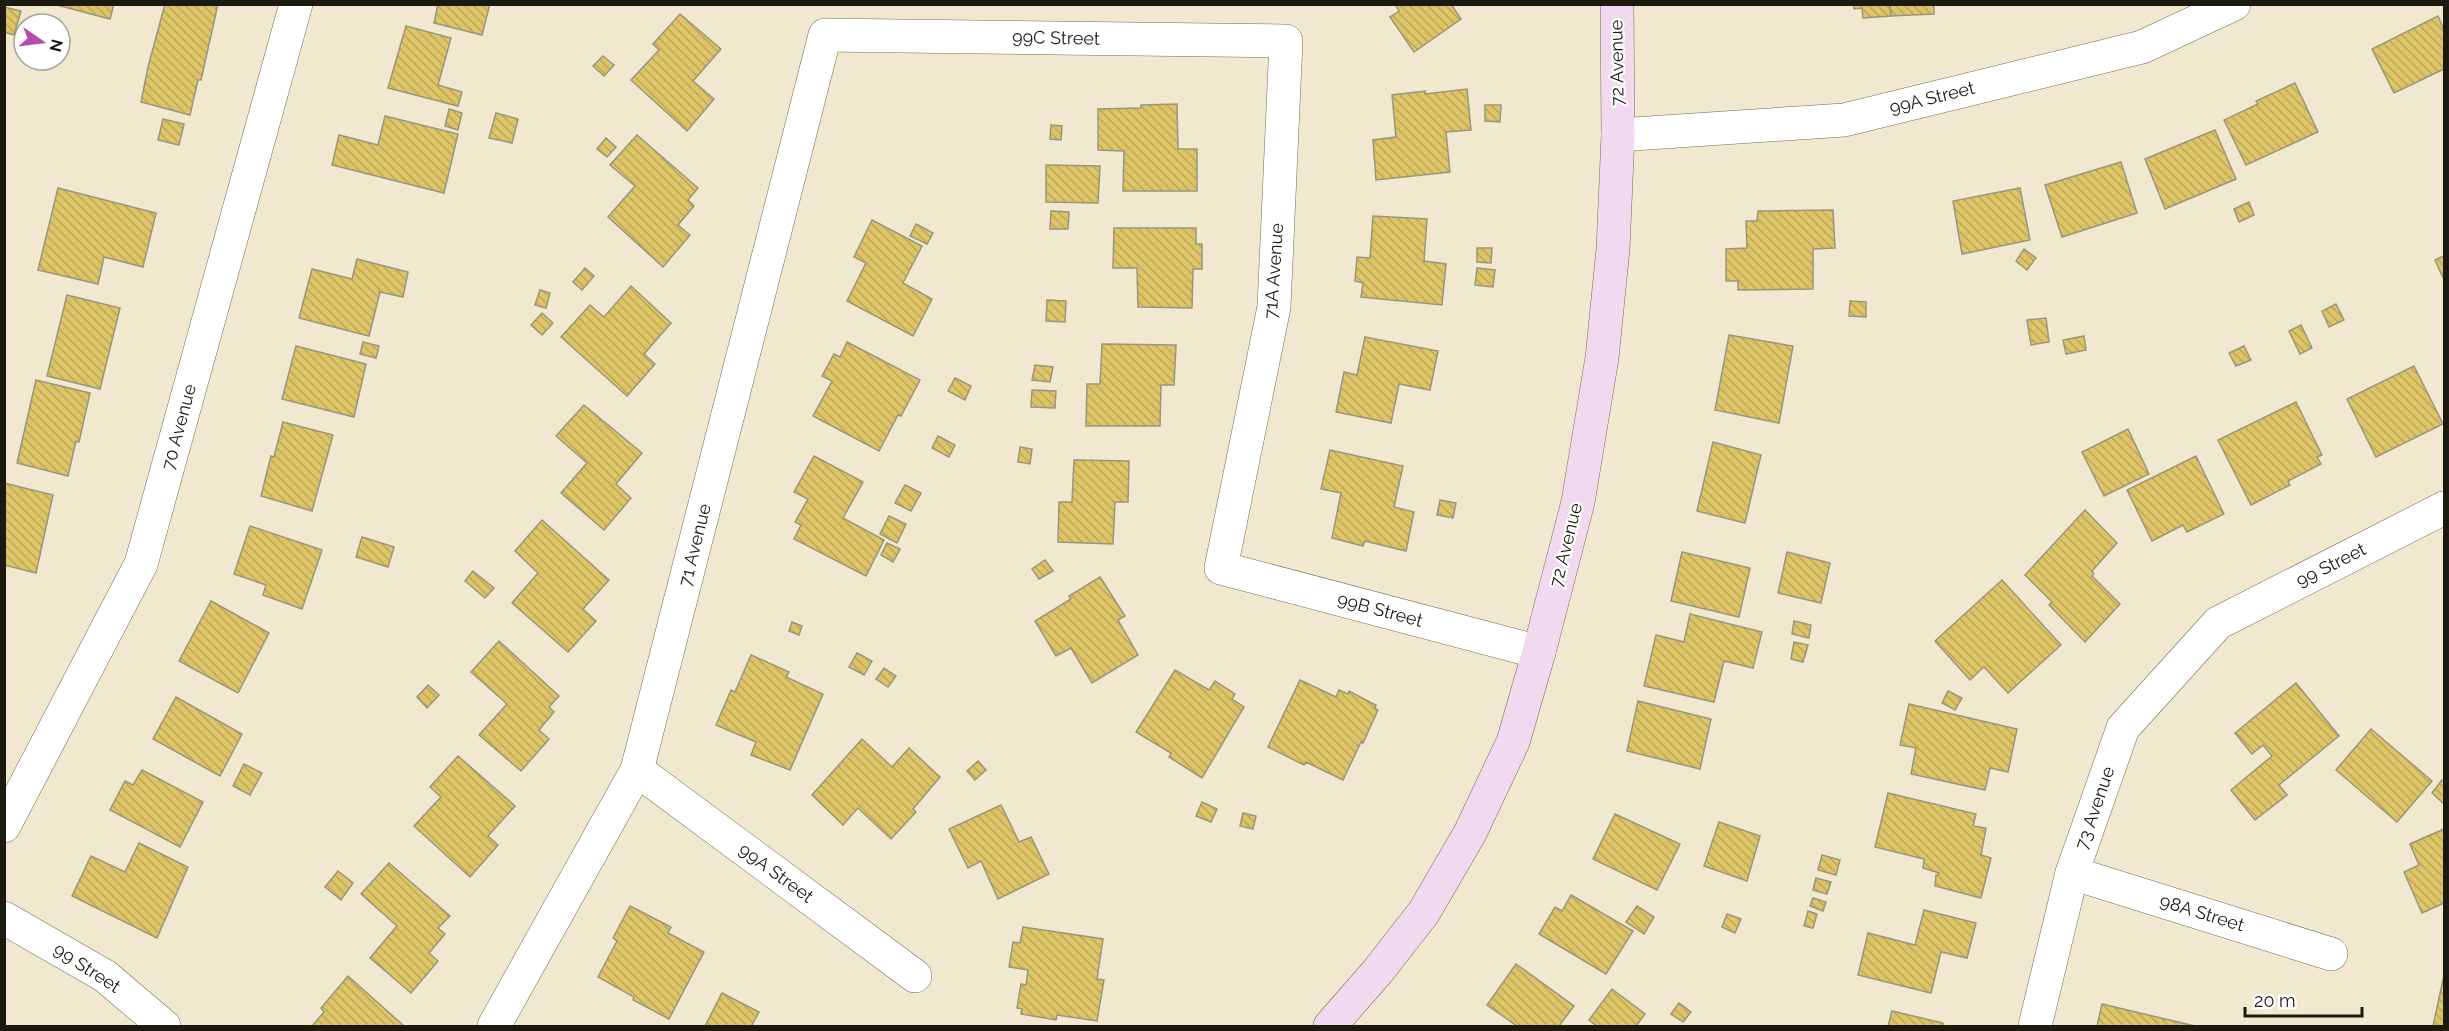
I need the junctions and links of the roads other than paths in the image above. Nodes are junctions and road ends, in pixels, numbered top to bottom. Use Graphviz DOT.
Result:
graph roads {
  1 [pos="296,4"];
  2 [pos="1617,4"];
  3 [pos="2234,4"];
  4 [pos="825,35"];
  5 [pos="1286,41"];
  6 [pos="1618,135"];
  7 [pos="2445,507"];
  8 [pos="1221,568"];
  9 [pos="2218,623"];
  10 [pos="1539,652"];
  11 [pos="637,770"];
  12 [pos="4,826"];
  13 [pos="2072,873"];
  14 [pos="4,918"];
  15 [pos="2331,954"];
  16 [pos="915,976"];
  17 [pos="164,1026"];
  18 [pos="494,1026"];
  19 [pos="1330,1026"];
  20 [pos="2035,1026"];
  1 -- 12 [label="street, 70 Avenue"];
  2 -- 6 [label="street, 72 Avenue"];
  3 -- 6 [label="street, 99A Street"];
  4 -- 5 [label="street, 99C Street"];
  4 -- 11 [label="street, 71 Avenue"];
  5 -- 8 [label="street, 71A Avenue"];
  6 -- 10 [label="street, 72 Avenue"];
  7 -- 9 [label="street, 99 Street"];
  8 -- 10 [label="street, 99B Street"];
  9 -- 13 [label="street, 73 Avenue"];
  10 -- 19 [label="street, 72 Avenue"];
  11 -- 16 [label="street, 99A Street"];
  11 -- 18 [label="street, 71 Avenue"];
  13 -- 15 [label="street, 98A Street"];
  13 -- 20 [label="street, 73 Avenue"];
  14 -- 17 [label="street, 99 Street"];
}
